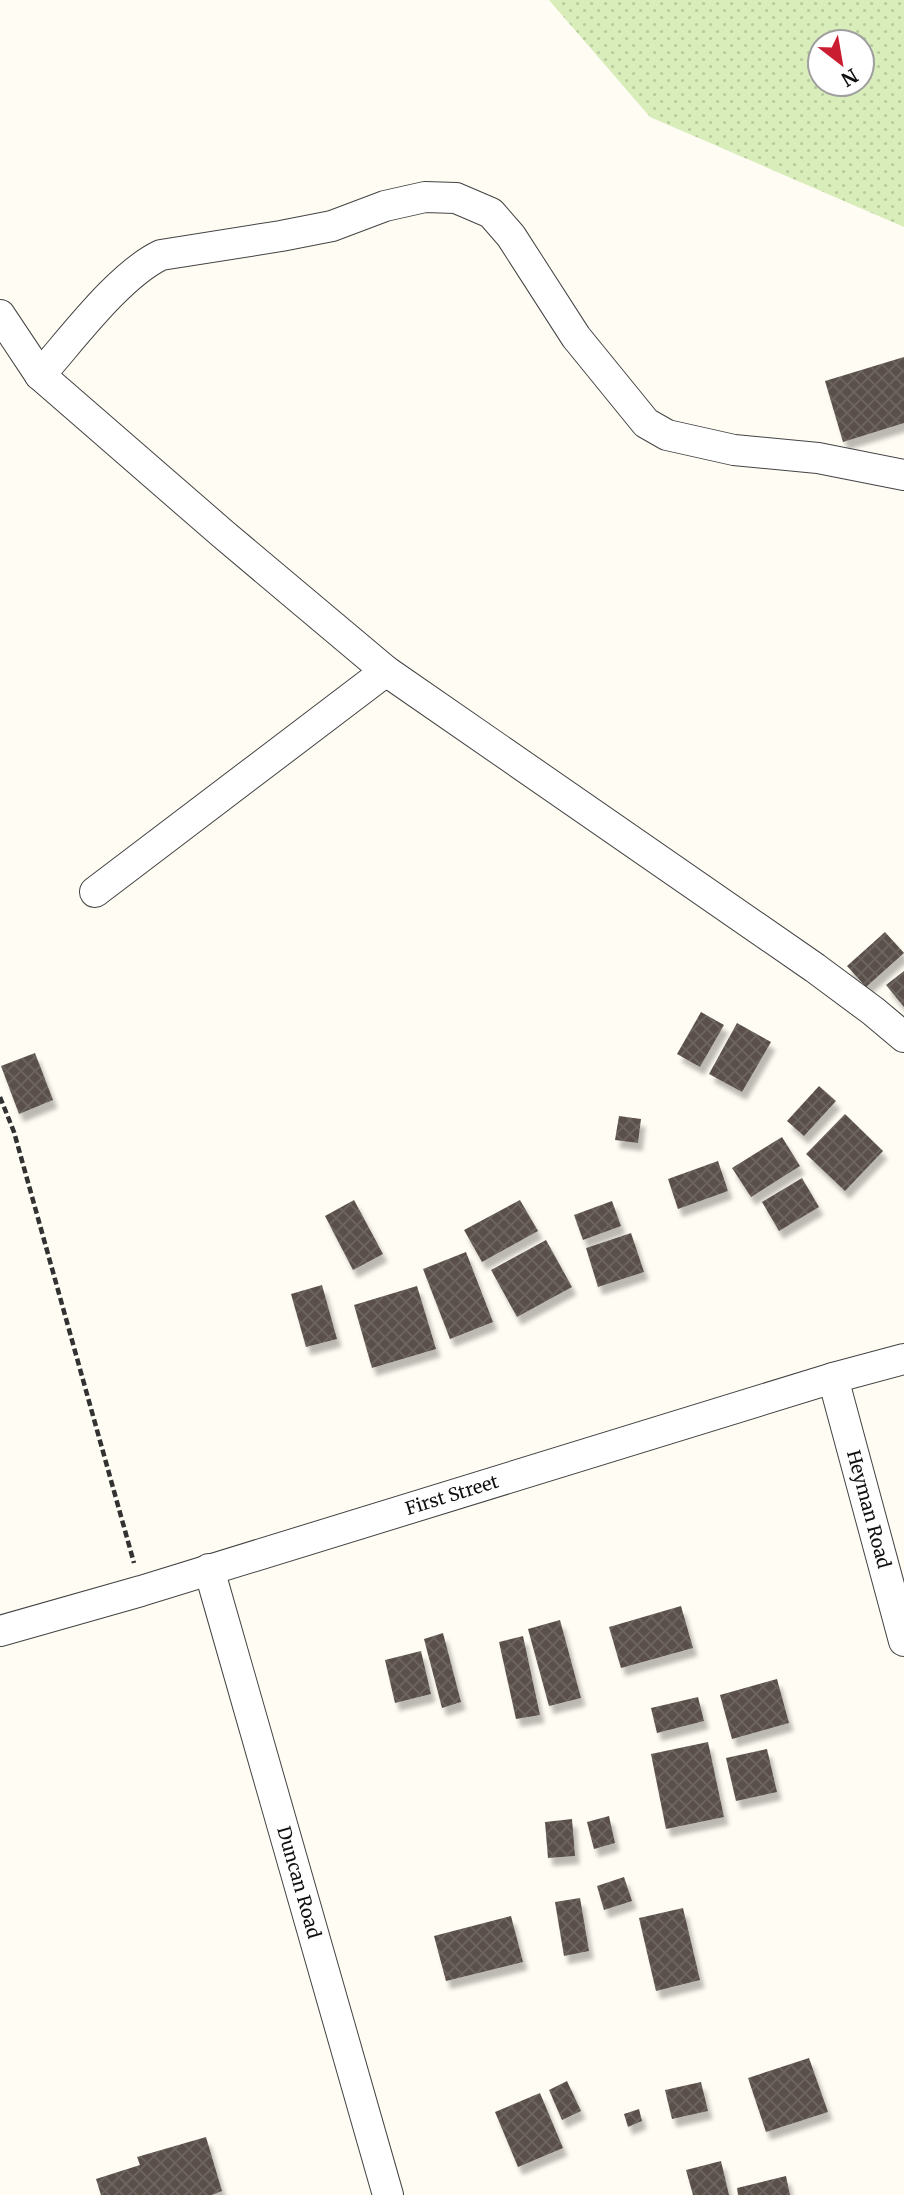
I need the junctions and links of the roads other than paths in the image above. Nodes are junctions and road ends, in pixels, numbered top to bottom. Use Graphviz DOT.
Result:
graph roads {
  1 [pos="0,315"];
  2 [pos="40,375"];
  3 [pos="904,475"];
  4 [pos="386,671"];
  5 [pos="94,892"];
  6 [pos="904,1037"];
  7 [pos="904,1359"];
  8 [pos="834,1378"];
  9 [pos="209,1569"];
  10 [pos="0,1631"];
  11 [pos="904,1641"];
  12 [pos="388,2195"];
  1 -- 2 [label="street"];
  2 -- 3 [label="street"];
  2 -- 4 [label="street"];
  4 -- 5 [label="street"];
  4 -- 6 [label="street"];
  7 -- 8 [label="street, First Street"];
  8 -- 9 [label="street, First Street"];
  8 -- 11 [label="street, Heyman Road"];
  9 -- 10 [label="street, First Street"];
  9 -- 12 [label="street, Duncan Road"];
}
